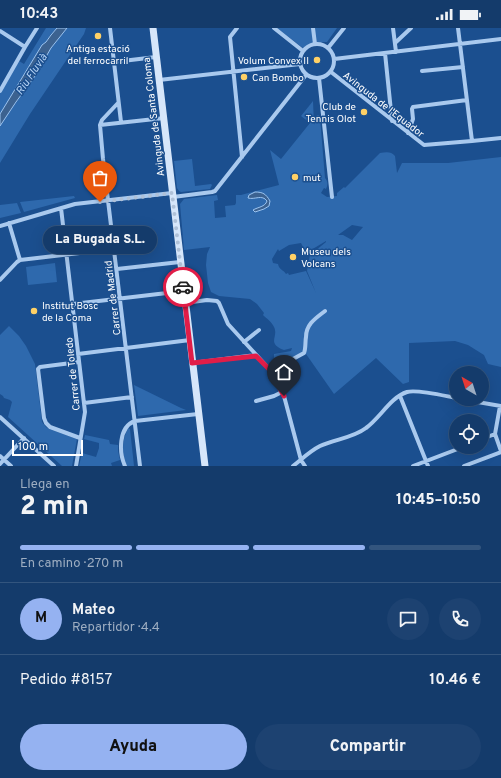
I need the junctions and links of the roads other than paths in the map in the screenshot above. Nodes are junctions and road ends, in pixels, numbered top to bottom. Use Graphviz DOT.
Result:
graph roads {
  1 [pos="37,28"];
  2 [pos="110,28"];
  3 [pos="153,28"];
  4 [pos="237,28"];
  5 [pos="274,28"];
  6 [pos="313,28"];
  7 [pos="344,28"];
  8 [pos="393,28"];
  9 [pos="411,28"];
  10 [pos="458,28"];
  11 [pos="0,31"];
  12 [pos="501,39"];
  13 [pos="395,43"];
  14 [pos="315,44"];
  15 [pos="461,44"];
  16 [pos="25,47"];
  17 [pos="328,48"];
  18 [pos="303,51"];
  19 [pos="396,52"];
  20 [pos="385,53"];
  21 [pos="156,57"];
  22 [pos="334,59"];
  23 [pos="114,62"];
  24 [pos="300,64"];
  25 [pos="463,66"];
  26 [pos="234,71"];
  27 [pos="422,71"];
  28 [pos="330,72"];
  29 [pos="306,75"];
  30 [pos="319,78"];
  31 [pos="159,80"];
  32 [pos="0,90"];
  33 [pos="467,100"];
  34 [pos="118,103"];
  35 [pos="164,118"];
  36 [pos="392,121"];
  37 [pos="121,122"];
  38 [pos="100,125"];
  39 [pos="408,133"];
  40 [pos="501,138"];
  41 [pos="472,141"];
  42 [pos="242,157"];
  43 [pos="172,195"];
  44 [pos="332,197"];
  45 [pos="108,201"];
  46 [pos="61,208"];
  47 [pos="9,223"];
  48 [pos="0,226"];
  49 [pos="114,248"];
  50 [pos="67,255"];
  51 [pos="20,260"];
  52 [pos="180,262"];
  53 [pos="117,269"];
  54 [pos="0,280"];
  55 [pos="184,290"];
  56 [pos="120,298"];
  57 [pos="185,303"];
  58 [pos="73,304"];
  59 [pos="325,311"];
  60 [pos="259,330"];
  61 [pos="190,340"];
  62 [pos="244,342"];
  63 [pos="126,348"];
  64 [pos="78,354"];
  65 [pos="256,356"];
  66 [pos="79,362"];
  67 [pos="192,363"];
  68 [pos="271,371"];
  69 [pos="282,392"];
  70 [pos="400,396"];
  71 [pos="132,397"];
  72 [pos="449,397"];
  73 [pos="256,401"];
  74 [pos="84,403"];
  75 [pos="489,404"];
  76 [pos="500,406"];
  77 [pos="198,414"];
  78 [pos="0,417"];
  79 [pos="135,421"];
  80 [pos="495,434"];
  81 [pos="489,436"];
  82 [pos="24,438"];
  83 [pos="80,438"];
  84 [pos="501,452"];
  85 [pos="449,454"];
  86 [pos="0,456"];
  87 [pos="4,459"];
  88 [pos="300,460"];
  89 [pos="0,464"];
  90 [pos="427,464"];
  91 [pos="11,466"];
  92 [pos="54,466"];
  93 [pos="76,466"];
  94 [pos="125,466"];
  95 [pos="140,466"];
  96 [pos="205,466"];
  97 [pos="293,466"];
  98 [pos="305,466"];
  99 [pos="413,466"];
  100 [pos="464,466"];
  1 -- 16 [label="street"];
  2 -- 23 [label="street"];
  3 -- 21 [label="main road, Avinguda de Santa Coloma"];
  4 -- 26 [label="street"];
  5 -- 18 [label="street"];
  6 -- 14 [label="street"];
  7 -- 17 [label="street"];
  8 -- 13 [label="street"];
  9 -- 13 [label="street"];
  10 -- 15 [label="street"];
  11 -- 16 [label="street"];
  12 -- 15 [label="street"];
  13 -- 19 [label="street"];
  14 -- 17 [label="street"];
  14 -- 18 [label="street"];
  15 -- 19 [label="street"];
  15 -- 25 [label="street"];
  16 -- 32 [label="street"];
  17 -- 22 [label="street"];
  18 -- 24 [label="street"];
  19 -- 20 [label="street"];
  20 -- 22 [label="street"];
  20 -- 36 [label="street"];
  21 -- 23 [label="street"];
  21 -- 31 [label="main road, Avinguda de Santa Coloma"];
  22 -- 28 [label="street"];
  23 -- 34 [label="street"];
  24 -- 26 [label="street"];
  24 -- 29 [label="street"];
  25 -- 27 [label="street"];
  25 -- 33 [label="street"];
  26 -- 31 [label="street"];
  26 -- 42 [label="street"];
  28 -- 30 [label="street"];
  28 -- 36 [label="street, Avinguda de l'Equador"];
  29 -- 30 [label="street"];
  29 -- 42 [label="street"];
  30 -- 44 [label="street"];
  31 -- 35 [label="main road, Avinguda de Santa Coloma"];
  33 -- 39 [label="street"];
  33 -- 41 [label="street"];
  34 -- 37 [label="street"];
  34 -- 38 [label="street"];
  35 -- 37 [label="street"];
  35 -- 43 [label="main road, Avinguda de Santa Coloma"];
  36 -- 39 [label="street, Avinguda de l'Equador"];
  37 -- 38 [label="street"];
  38 -- 45 [label="street, Carrer de Madrid"];
  39 -- 41 [label="street, Avinguda de l'Equador"];
  40 -- 41 [label="street, Avinguda de l'Equador"];
  42 -- 43 [label="street"];
  43 -- 45 [label="street"];
  43 -- 52 [label="main road, Avinguda de Santa Coloma"];
  45 -- 46 [label="street"];
  45 -- 49 [label="street, Carrer de Madrid"];
  46 -- 47 [label="street"];
  46 -- 50 [label="street, Carrer de Toledo"];
  47 -- 48 [label="street"];
  47 -- 51 [label="street"];
  49 -- 50 [label="street"];
  49 -- 53 [label="street, Carrer de Madrid"];
  50 -- 51 [label="street"];
  50 -- 58 [label="street, Carrer de Toledo"];
  51 -- 54 [label="street"];
  52 -- 53 [label="street"];
  52 -- 55 [label="main road, Avinguda de Santa Coloma"];
  53 -- 56 [label="street, Carrer de Madrid"];
  55 -- 56 [label="street"];
  55 -- 57 [label="main road, Avinguda de Santa Coloma"];
  56 -- 58 [label="street"];
  56 -- 63 [label="street, Carrer de Madrid"];
  57 -- 61 [label="main road, Avinguda de Santa Coloma"];
  57 -- 62 [label="street"];
  58 -- 64 [label="street, Carrer de Toledo"];
  59 -- 68 [label="street"];
  60 -- 62 [label="street"];
  61 -- 63 [label="street"];
  61 -- 67 [label="main road, Avinguda de Santa Coloma"];
  62 -- 65 [label="street"];
  63 -- 64 [label="street"];
  63 -- 71 [label="street, Carrer de Madrid"];
  64 -- 66 [label="street, Carrer de Toledo"];
  65 -- 67 [label="street"];
  65 -- 68 [label="street"];
  66 -- 74 [label="street, Carrer de Toledo"];
  66 -- 83 [label="street"];
  67 -- 77 [label="main road, Avinguda de Santa Coloma"];
  68 -- 69 [label="street"];
  69 -- 73 [label="street"];
  69 -- 88 [label="street"];
  70 -- 72 [label="street"];
  70 -- 88 [label="street"];
  70 -- 90 [label="street"];
  71 -- 74 [label="street"];
  71 -- 79 [label="street, Carrer de Madrid"];
  74 -- 83 [label="street, Carrer de Toledo"];
  75 -- 76 [label="street"];
  76 -- 80 [label="street"];
  77 -- 79 [label="street"];
  77 -- 96 [label="main road, Avinguda de Santa Coloma"];
  78 -- 82 [label="street"];
  79 -- 94 [label="street"];
  79 -- 95 [label="street, Carrer de Madrid"];
  80 -- 81 [label="street"];
  80 -- 84 [label="street"];
  82 -- 87 [label="street"];
  82 -- 92 [label="street"];
  83 -- 93 [label="street, Carrer de Toledo"];
  84 -- 100 [label="street"];
  85 -- 90 [label="street"];
  86 -- 87 [label="street"];
  87 -- 89 [label="street"];
  87 -- 91 [label="street"];
  88 -- 97 [label="street"];
  88 -- 98 [label="street"];
  90 -- 99 [label="street"];
}
